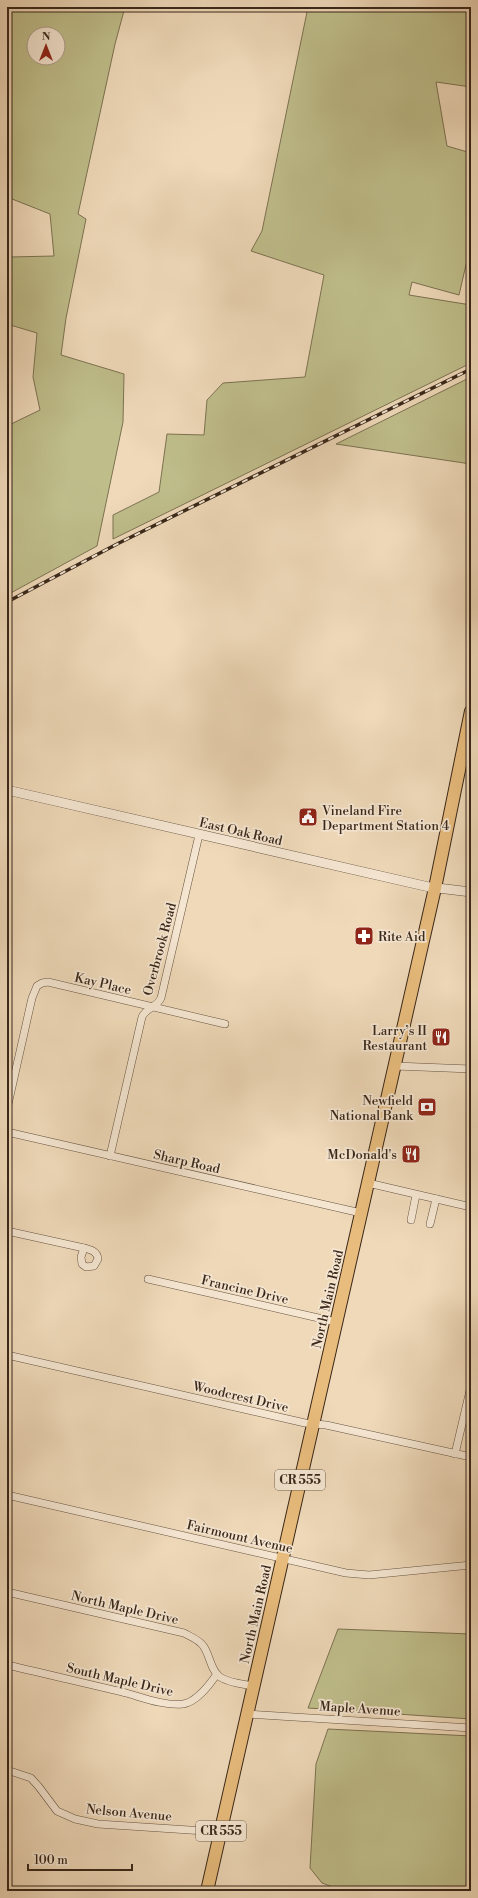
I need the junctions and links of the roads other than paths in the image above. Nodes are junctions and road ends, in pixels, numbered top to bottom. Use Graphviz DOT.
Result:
graph roads {
  1 [pos="471,711"];
  2 [pos="7,790"];
  3 [pos="199,835"];
  4 [pos="435,888"];
  5 [pos="471,892"];
  6 [pos="152,1007"];
  7 [pos="225,1024"];
  8 [pos="395,1066"];
  9 [pos="471,1069"];
  10 [pos="7,1109"];
  11 [pos="7,1132"];
  12 [pos="110,1156"];
  13 [pos="368,1183"];
  14 [pos="416,1195"];
  15 [pos="436,1199"];
  16 [pos="471,1207"];
  17 [pos="361,1213"];
  18 [pos="411,1220"];
  19 [pos="430,1224"];
  20 [pos="7,1231"];
  21 [pos="84,1248"];
  22 [pos="148,1279"];
  23 [pos="336,1322"];
  24 [pos="7,1355"];
  25 [pos="471,1386"];
  26 [pos="313,1424"];
  27 [pos="455,1454"];
  28 [pos="471,1457"];
  29 [pos="7,1495"];
  30 [pos="282,1558"];
  31 [pos="471,1565"];
  32 [pos="7,1592"];
  33 [pos="7,1665"];
  34 [pos="217,1674"];
  35 [pos="253,1686"];
  36 [pos="247,1714"];
  37 [pos="471,1728"];
  38 [pos="7,1770"];
  39 [pos="220,1832"];
  40 [pos="207,1891"];
  1 -- 4 [label="main road, North Main Road / CR 555"];
  2 -- 3 [label="street, East Oak Road"];
  3 -- 4 [label="street, East Oak Road"];
  3 -- 6 [label="street, Overbrook Road"];
  4 -- 5 [label="street, East Oak Road"];
  4 -- 8 [label="main road, North Main Road / CR 555"];
  6 -- 7 [label="street, Kay Place"];
  6 -- 10 [label="street, Kay Place"];
  6 -- 12 [label="street, Overbrook Road"];
  8 -- 9 [label="street"];
  8 -- 13 [label="main road, North Main Road / CR 555"];
  11 -- 12 [label="street, Sharp Road"];
  12 -- 17 [label="street, Sharp Road"];
  13 -- 14 [label="street"];
  13 -- 17 [label="main road, North Main Road / CR 555"];
  14 -- 15 [label="street"];
  14 -- 18 [label="street"];
  15 -- 16 [label="street"];
  15 -- 19 [label="street"];
  17 -- 23 [label="main road, North Main Road / CR 555"];
  20 -- 21 [label="street"];
  22 -- 23 [label="street, Francine Drive"];
  23 -- 26 [label="main road, North Main Road / CR 555"];
  24 -- 26 [label="street, Woodcrest Drive"];
  25 -- 27 [label="street"];
  26 -- 27 [label="street, Woodcrest Drive"];
  26 -- 30 [label="main road, North Main Road / CR 555"];
  27 -- 28 [label="street, Woodcrest Drive"];
  29 -- 30 [label="street, Fairmount Avenue"];
  30 -- 31 [label="street, Fairmount Avenue"];
  30 -- 35 [label="main road, North Main Road / CR 555"];
  32 -- 34 [label="street, North Maple Drive"];
  33 -- 34 [label="street, South Maple Drive"];
  34 -- 35 [label="street"];
  35 -- 36 [label="main road, North Main Road / CR 555"];
  36 -- 37 [label="street, Maple Avenue"];
  36 -- 39 [label="main road, North Main Road / CR 555"];
  38 -- 39 [label="street, Nelson Avenue"];
  39 -- 40 [label="main road, North Main Road / CR 555"];
}
